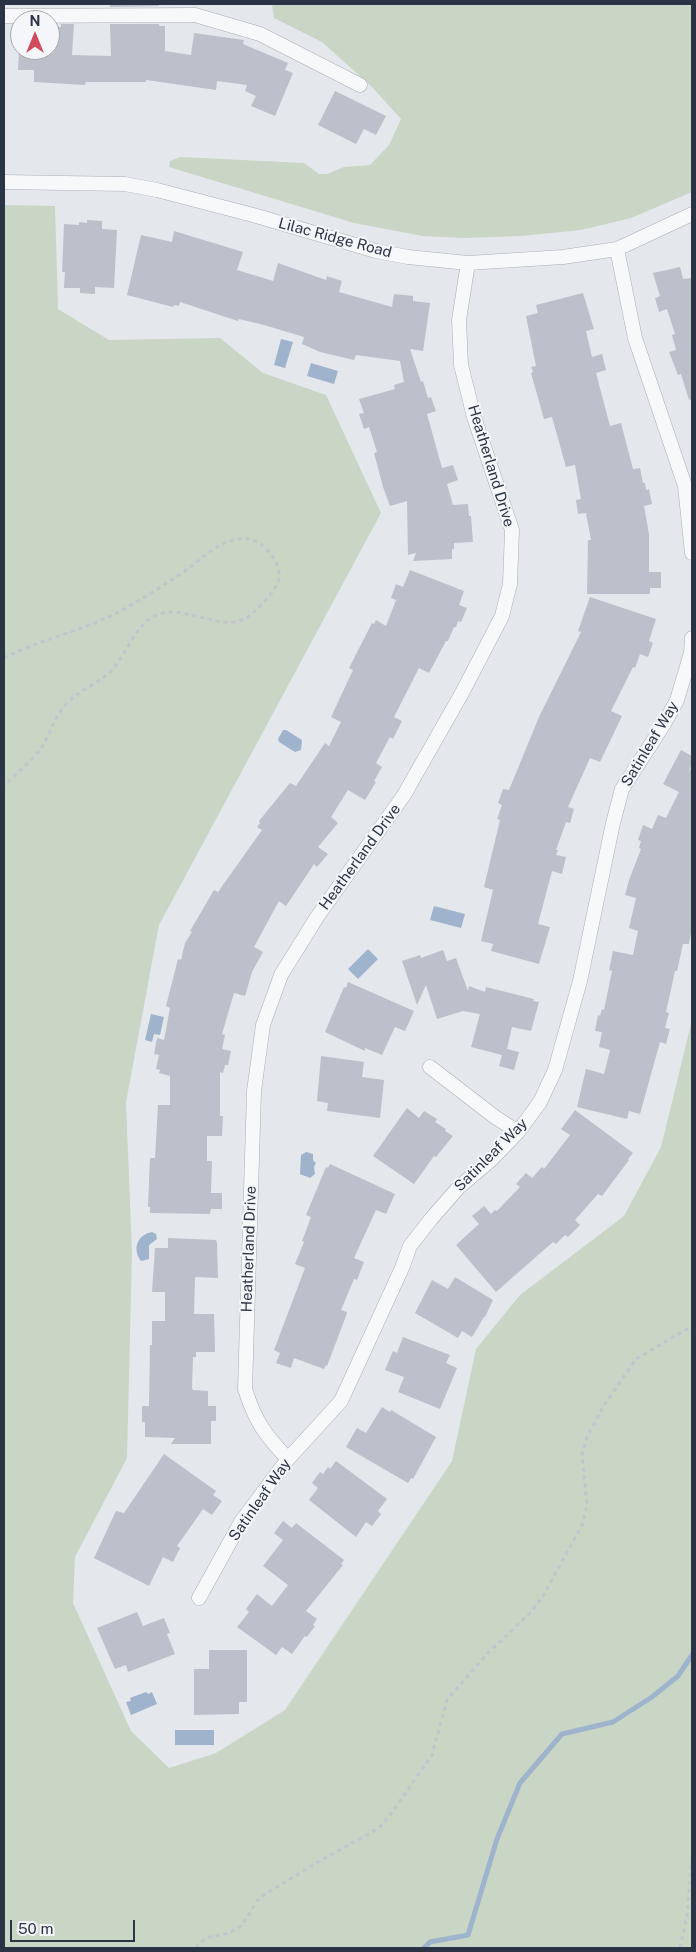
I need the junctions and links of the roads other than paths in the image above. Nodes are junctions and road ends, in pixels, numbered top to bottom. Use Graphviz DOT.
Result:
graph roads {
  1 [pos="4,16"];
  2 [pos="360,85"];
  3 [pos="4,182"];
  4 [pos="692,214"];
  5 [pos="617,249"];
  6 [pos="468,263"];
  7 [pos="692,553"];
  8 [pos="692,638"];
  9 [pos="430,1067"];
  10 [pos="518,1132"];
  11 [pos="288,1459"];
  12 [pos="199,1598"];
  1 -- 2 [label="street"];
  3 -- 6 [label="street, Lilac Ridge Road"];
  4 -- 5 [label="street, Lilac Ridge Road"];
  5 -- 6 [label="street, Lilac Ridge Road"];
  5 -- 7 [label="street"];
  6 -- 11 [label="street, Heatherland Drive"];
  8 -- 10 [label="street, Satinleaf Way"];
  9 -- 10 [label="street"];
  10 -- 11 [label="street, Satinleaf Way"];
  11 -- 12 [label="street, Satinleaf Way"];
}
